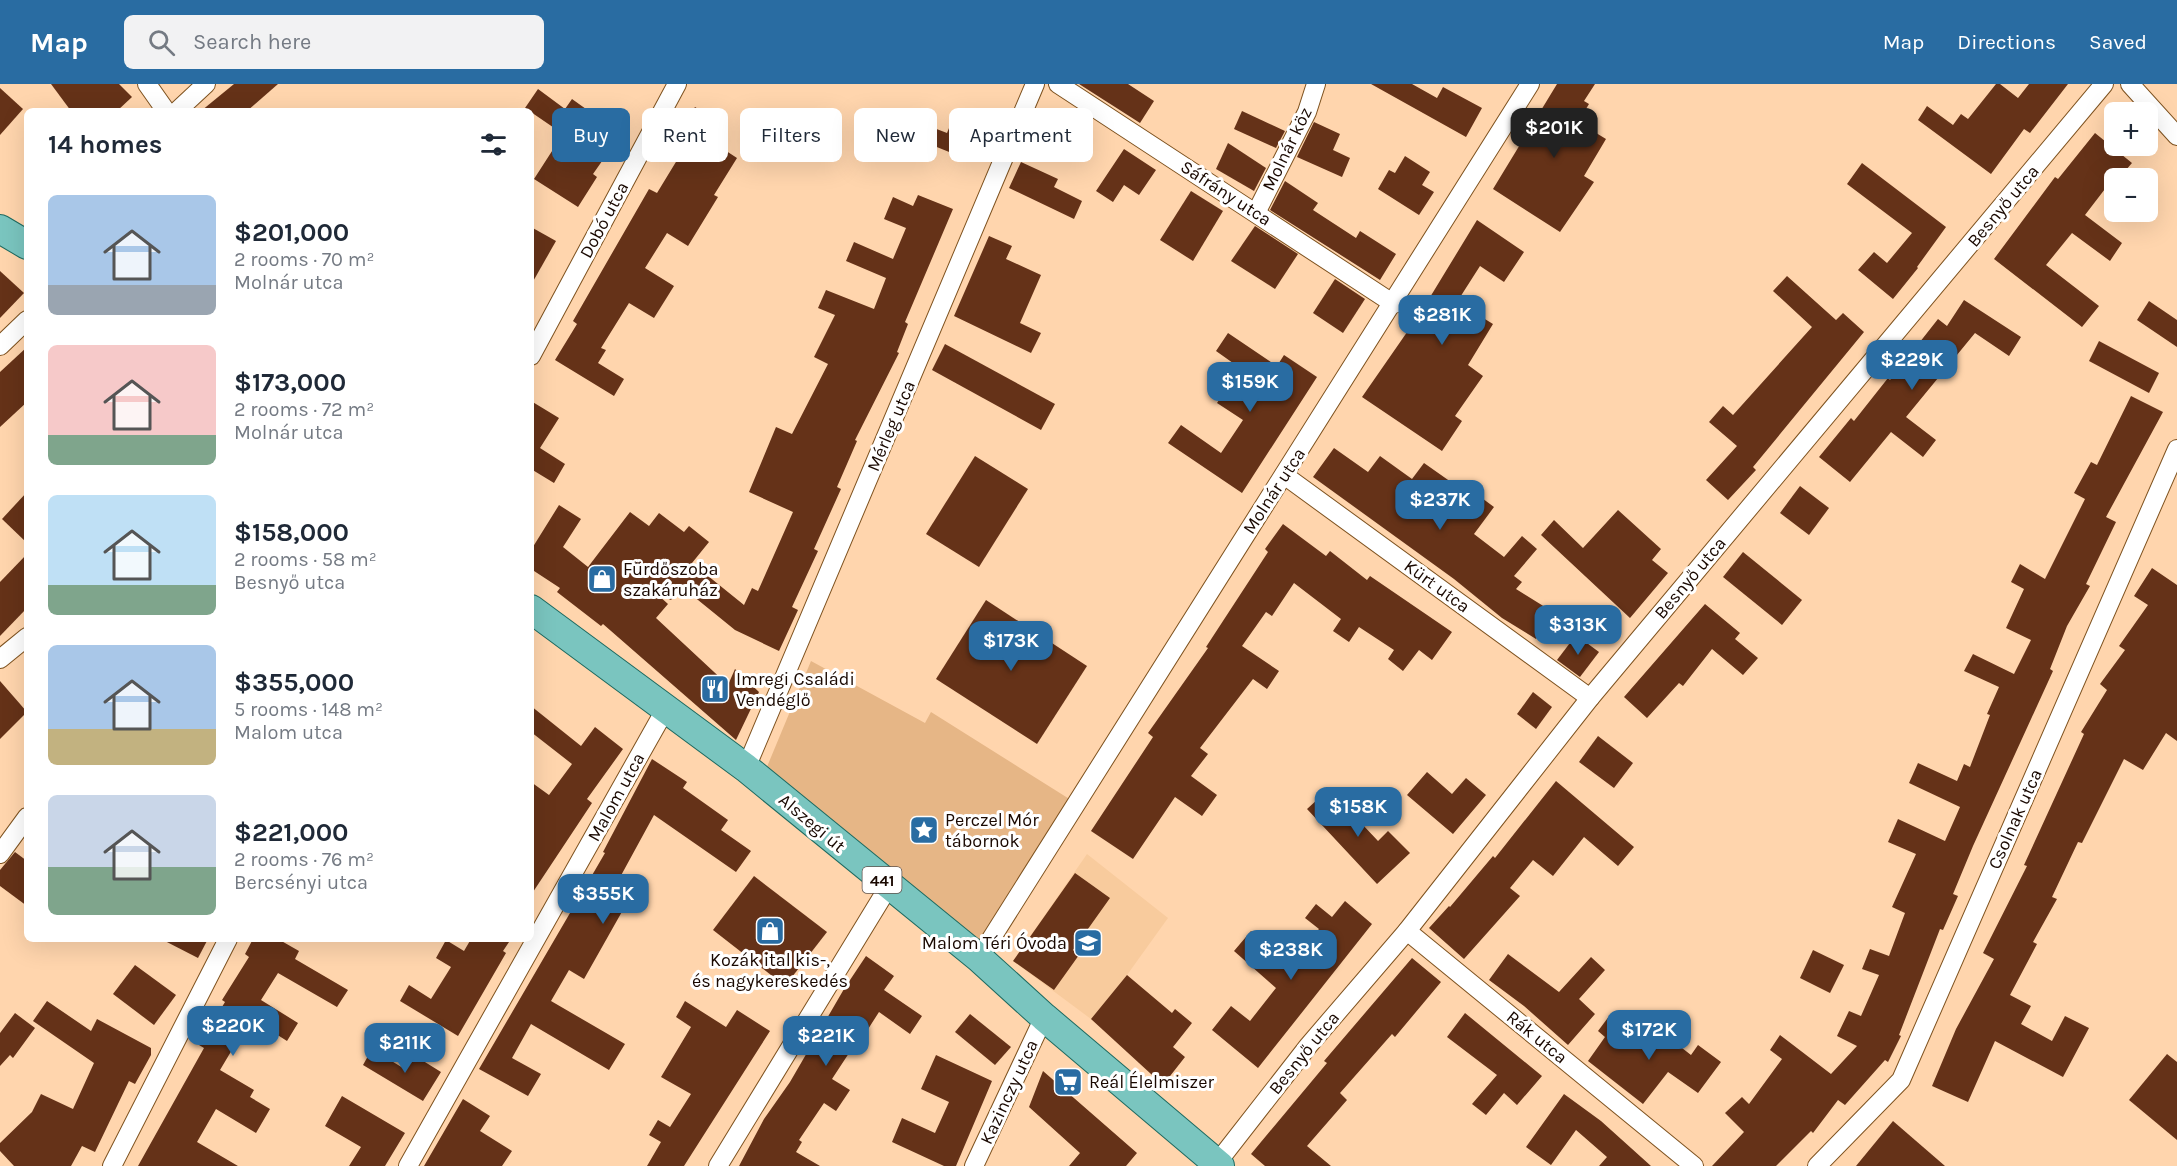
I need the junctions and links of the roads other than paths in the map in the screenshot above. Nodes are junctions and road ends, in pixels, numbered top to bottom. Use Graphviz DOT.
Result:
graph roads {
  1 [pos="147,84"];
  2 [pos="206,84"];
  3 [pos="677,84"];
  4 [pos="1035,84"];
  5 [pos="1058,84"];
  6 [pos="1316,84"];
  7 [pos="1530,84"];
  8 [pos="2104,84"];
  9 [pos="2130,84"];
  10 [pos="164,108"];
  11 [pos="180,108"];
  12 [pos="2177,136"];
  13 [pos="1256,213"];
  14 [pos="0,229"];
  15 [pos="24,243"];
  16 [pos="1394,304"];
  17 [pos="24,323"];
  18 [pos="0,346"];
  19 [pos="534,350"];
  20 [pos="2177,449"];
  21 [pos="1284,475"];
  22 [pos="534,611"];
  23 [pos="24,639"];
  24 [pos="0,659"];
  25 [pos="1590,698"];
  26 [pos="665,710"];
  27 [pos="746,768"];
  28 [pos="24,821"];
  29 [pos="0,854"];
  30 [pos="889,886"];
  31 [pos="1407,931"];
  32 [pos="226,942"];
  33 [pos="979,958"];
  34 [pos="1044,1017"];
  35 [pos="1218,1164"];
  36 [pos="112,1166"];
  37 [pos="408,1166"];
  38 [pos="718,1166"];
  39 [pos="974,1166"];
  40 [pos="1694,1166"];
  41 [pos="1817,1166"];
  1 -- 10 [label="street"];
  2 -- 11 [label="street"];
  3 -- 19 [label="street, Dobó utca"];
  4 -- 27 [label="street, Mérleg utca"];
  5 -- 13 [label="street, Sáfrány utca"];
  6 -- 13 [label="street, Molnár köz"];
  7 -- 16 [label="street, Molnár utca"];
  8 -- 25 [label="street, Besnyő utca"];
  9 -- 12 [label="street"];
  13 -- 16 [label="street, Sáfrány utca"];
  14 -- 15 [label="main road"];
  16 -- 21 [label="street, Molnár utca"];
  17 -- 18 [label="street"];
  20 -- 41 [label="street, Csolnak utca"];
  21 -- 25 [label="street, Kürt utca"];
  21 -- 33 [label="street, Molnár utca"];
  22 -- 26 [label="main road, Alszegi út / 441"];
  23 -- 24 [label="street"];
  25 -- 31 [label="street, Besnyő utca"];
  26 -- 27 [label="main road, Alszegi út / 441"];
  26 -- 37 [label="street, Malom utca"];
  27 -- 30 [label="main road, Alszegi út / 441"];
  28 -- 29 [label="street"];
  30 -- 33 [label="main road, Alszegi út / 441"];
  30 -- 38 [label="street"];
  31 -- 35 [label="street, Besnyő utca"];
  31 -- 40 [label="street, Rák utca"];
  32 -- 36 [label="street"];
  33 -- 34 [label="main road, Alszegi út / 441"];
  34 -- 35 [label="main road, Alszegi út / 441"];
  34 -- 39 [label="street, Kazinczy utca"];
}
